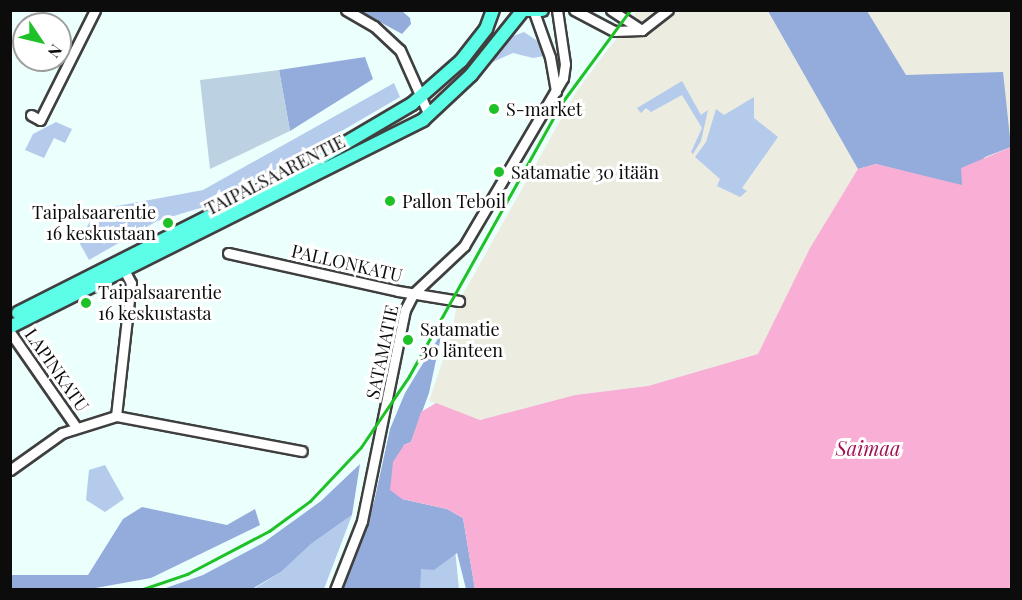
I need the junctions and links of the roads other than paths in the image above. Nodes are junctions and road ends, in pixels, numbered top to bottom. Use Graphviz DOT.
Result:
graph roads {
  1 [pos="95,10"];
  2 [pos="346,10"];
  3 [pos="493,10"];
  4 [pos="557,10"];
  5 [pos="574,10"];
  6 [pos="611,10"];
  7 [pos="668,10"];
  8 [pos="531,11"];
  9 [pos="642,30"];
  10 [pos="556,91"];
  11 [pos="422,97"];
  12 [pos="31,115"];
  13 [pos="429,115"];
  14 [pos="228,253"];
  15 [pos="122,266"];
  16 [pos="413,294"];
  17 [pos="459,301"];
  18 [pos="10,317"];
  19 [pos="10,327"];
  20 [pos="10,332"];
  21 [pos="116,416"];
  22 [pos="76,427"];
  23 [pos="302,451"];
  24 [pos="10,470"];
  25 [pos="335,590"];
  1 -- 12 [label="street"];
  2 -- 11 [label="street"];
  3 -- 11 [label="main road, TAIPALSAARENTIE"];
  4 -- 10 [label="street, SATAMATIE"];
  5 -- 9 [label="street"];
  6 -- 9 [label="street"];
  7 -- 9 [label="street"];
  8 -- 10 [label="street"];
  8 -- 13 [label="main road, TAIPALSAARENTIE"];
  10 -- 16 [label="street, SATAMATIE"];
  11 -- 13 [label="street"];
  11 -- 15 [label="main road, TAIPALSAARENTIE"];
  13 -- 15 [label="main road, TAIPALSAARENTIE"];
  14 -- 16 [label="street, PALLONKATU"];
  15 -- 18 [label="main road, TAIPALSAARENTIE"];
  15 -- 19 [label="main road, TAIPALSAARENTIE"];
  15 -- 21 [label="street"];
  16 -- 17 [label="street, PALLONKATU"];
  16 -- 25 [label="street, SATAMATIE"];
  20 -- 22 [label="street, LAPINKATU"];
  21 -- 22 [label="street"];
  21 -- 23 [label="street"];
  22 -- 24 [label="street"];
}
